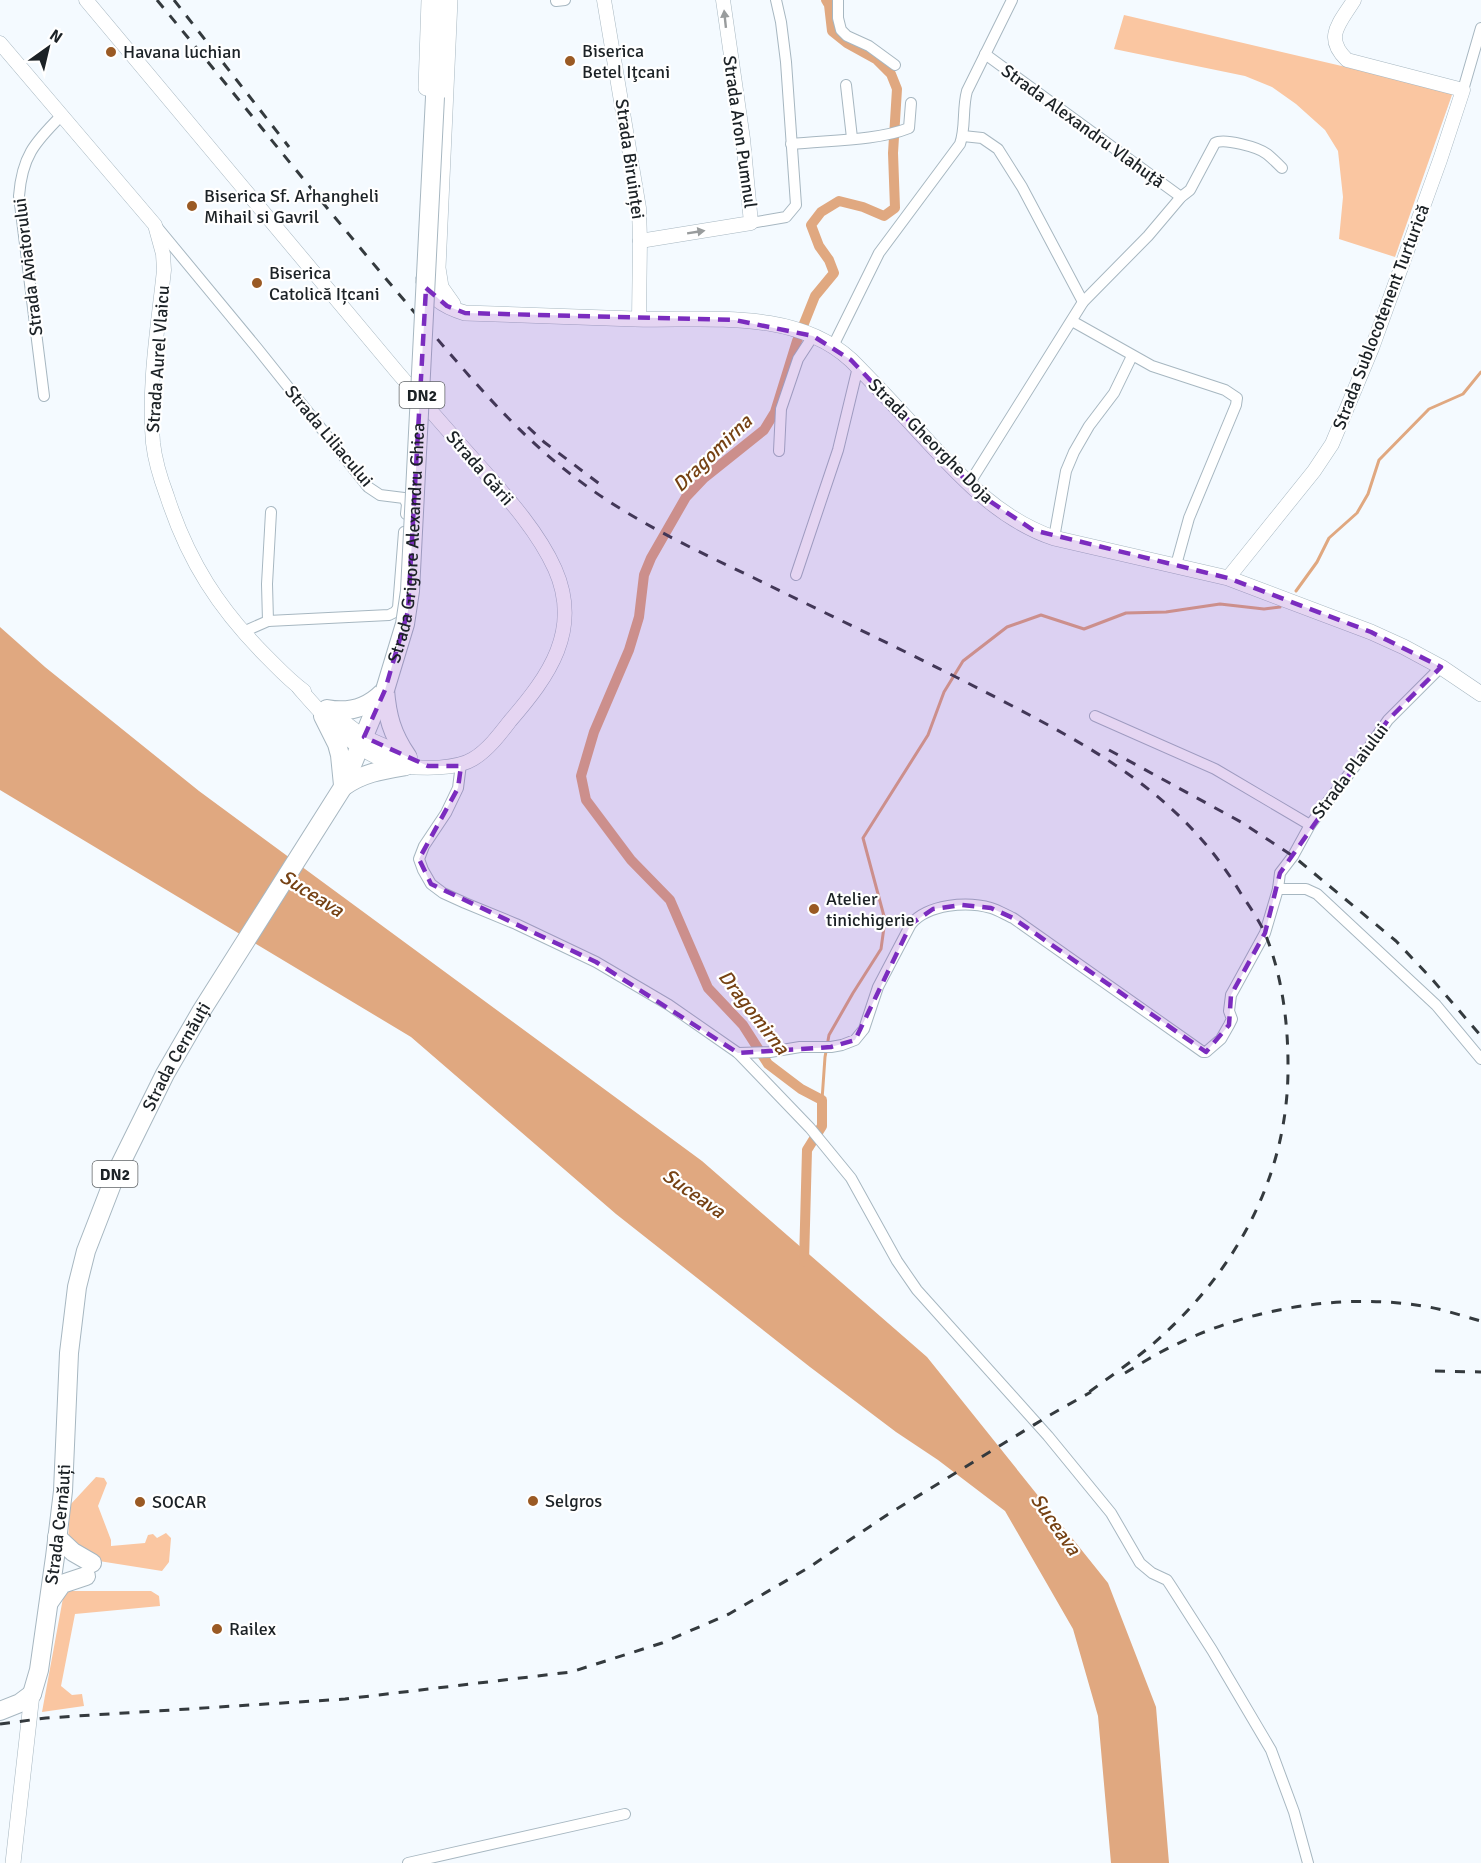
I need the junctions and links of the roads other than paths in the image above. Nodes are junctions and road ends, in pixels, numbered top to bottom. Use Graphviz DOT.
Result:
graph roads {
  1 [pos="86,0"];
  2 [pos="429,0"];
  3 [pos="439,0"];
  4 [pos="450,0"];
  5 [pos="604,0"];
  6 [pos="723,0"];
  7 [pos="776,0"];
  8 [pos="838,0"];
  9 [pos="1012,0"];
  10 [pos="1354,0"];
  11 [pos="1481,28"];
  12 [pos="0,42"];
  13 [pos="985,54"];
  14 [pos="895,65"];
  15 [pos="846,86"];
  16 [pos="1462,90"];
  17 [pos="911,104"];
  18 [pos="61,116"];
  19 [pos="963,136"];
  20 [pos="852,138"];
  21 [pos="791,144"];
  22 [pos="1282,168"];
  23 [pos="1181,197"];
  24 [pos="752,223"];
  25 [pos="155,225"];
  26 [pos="640,241"];
  27 [pos="1083,302"];
  28 [pos="465,313"];
  29 [pos="639,319"];
  30 [pos="1072,321"];
  31 [pos="804,333"];
  32 [pos="833,346"];
  33 [pos="1132,356"];
  34 [pos="858,367"];
  35 [pos="44,396"];
  36 [pos="779,451"];
  37 [pos="969,484"];
  38 [pos="271,512"];
  39 [pos="1054,538"];
  40 [pos="1176,565"];
  41 [pos="796,575"];
  42 [pos="1228,578"];
  43 [pos="268,621"];
  44 [pos="243,632"];
  45 [pos="1441,667"];
  46 [pos="385,690"];
  47 [pos="1481,694"];
  48 [pos="325,712"];
  49 [pos="1095,716"];
  50 [pos="362,742"];
  51 [pos="406,761"];
  52 [pos="461,764"];
  53 [pos="343,787"];
  54 [pos="1310,825"];
  55 [pos="1278,889"];
  56 [pos="738,1053"];
  57 [pos="1481,1059"];
  58 [pos="69,1353"];
  59 [pos="57,1537"];
  60 [pos="50,1601"];
  61 [pos="32,1694"];
  62 [pos="0,1711"];
  63 [pos="625,1814"];
  64 [pos="13,1863"];
  65 [pos="408,1863"];
  66 [pos="1308,1863"];
  1 -- 52 [label="street, Strada Gării"];
  2 -- 28 [label="main road"];
  3 -- 46 [label="main road, Strada Grigore Alexandru Ghica / DN2, bridge"];
  4 -- 28 [label="main road"];
  5 -- 26 [label="street, Strada Biruinței"];
  24 -- 6 [label="street, Strada Aron Pumnul, one-way"];
  7 -- 21 [label="street"];
  8 -- 14 [label="street"];
  9 -- 13 [label="street"];
  10 -- 16 [label="street"];
  11 -- 16 [label="street, Strada Sublocotenent Turturică"];
  12 -- 18 [label="street, Strada Aurel Vlaicu"];
  13 -- 19 [label="street"];
  13 -- 23 [label="street, Strada Alexandru Vlahuță"];
  15 -- 20 [label="street"];
  16 -- 42 [label="street, Strada Sublocotenent Turturică"];
  17 -- 20 [label="street"];
  18 -- 25 [label="street, Strada Aurel Vlaicu"];
  18 -- 35 [label="street, Strada Aviatorului"];
  19 -- 27 [label="street"];
  19 -- 32 [label="street"];
  20 -- 21 [label="street"];
  21 -- 24 [label="street"];
  22 -- 23 [label="street"];
  23 -- 27 [label="street"];
  26 -- 24 [label="street, Strada Aron Pumnul, one-way"];
  25 -- 43 [label="street, Strada Liliacului"];
  25 -- 44 [label="street, Strada Aurel Vlaicu"];
  26 -- 29 [label="street, Strada Biruinței"];
  27 -- 30 [label="street"];
  28 -- 29 [label="main road, Strada Gheorghe Doja"];
  29 -- 31 [label="main road, Strada Gheorghe Doja"];
  30 -- 33 [label="street"];
  30 -- 37 [label="street"];
  31 -- 32 [label="main road, Strada Gheorghe Doja"];
  31 -- 36 [label="street"];
  32 -- 34 [label="main road, Strada Gheorghe Doja"];
  33 -- 39 [label="street"];
  33 -- 40 [label="street"];
  34 -- 37 [label="main road, Strada Gheorghe Doja"];
  34 -- 41 [label="street"];
  37 -- 39 [label="main road, Strada Gheorghe Doja"];
  38 -- 43 [label="street"];
  39 -- 40 [label="main road, Strada Gheorghe Doja"];
  40 -- 42 [label="main road, Strada Gheorghe Doja"];
  42 -- 45 [label="main road, Strada Gheorghe Doja"];
  43 -- 44 [label="street, Strada Liliacului"];
  44 -- 48 [label="street, Strada Aurel Vlaicu"];
  45 -- 47 [label="main road, Strada Gheorghe Doja"];
  45 -- 54 [label="street, Strada Plaiului"];
  46 -- 48 [label="main road"];
  46 -- 50 [label="main road, Strada Grigore Alexandru Ghica / DN2"];
  46 -- 51 [label="main road"];
  48 -- 50 [label="street, Strada Aurel Vlaicu"];
  48 -- 53 [label="main road"];
  49 -- 54 [label="street"];
  50 -- 51 [label="street, Strada Gării"];
  50 -- 53 [label="main road, Strada Grigore Alexandru Ghica / DN2"];
  51 -- 52 [label="street, Strada Gării"];
  51 -- 53 [label="main road"];
  52 -- 56 [label="street"];
  53 -- 58 [label="main road, Strada Cernăuți / DN2"];
  54 -- 55 [label="street, Strada Plaiului"];
  55 -- 56 [label="street, Strada Plaiului"];
  55 -- 57 [label="street"];
  56 -- 66 [label="street"];
  58 -- 59 [label="main road, Strada Cernăuți / DN2"];
  58 -- 61 [label="main road, Strada Cernăuți / DN2"];
  59 -- 60 [label="main road, Strada Cernăuți / DN2"];
  59 -- 60 [label="main road"];
  60 -- 61 [label="main road, Strada Cernăuți / DN2"];
  61 -- 62 [label="main road"];
  61 -- 64 [label="main road, Strada Cernăuți"];
  63 -- 65 [label="street"];
}
